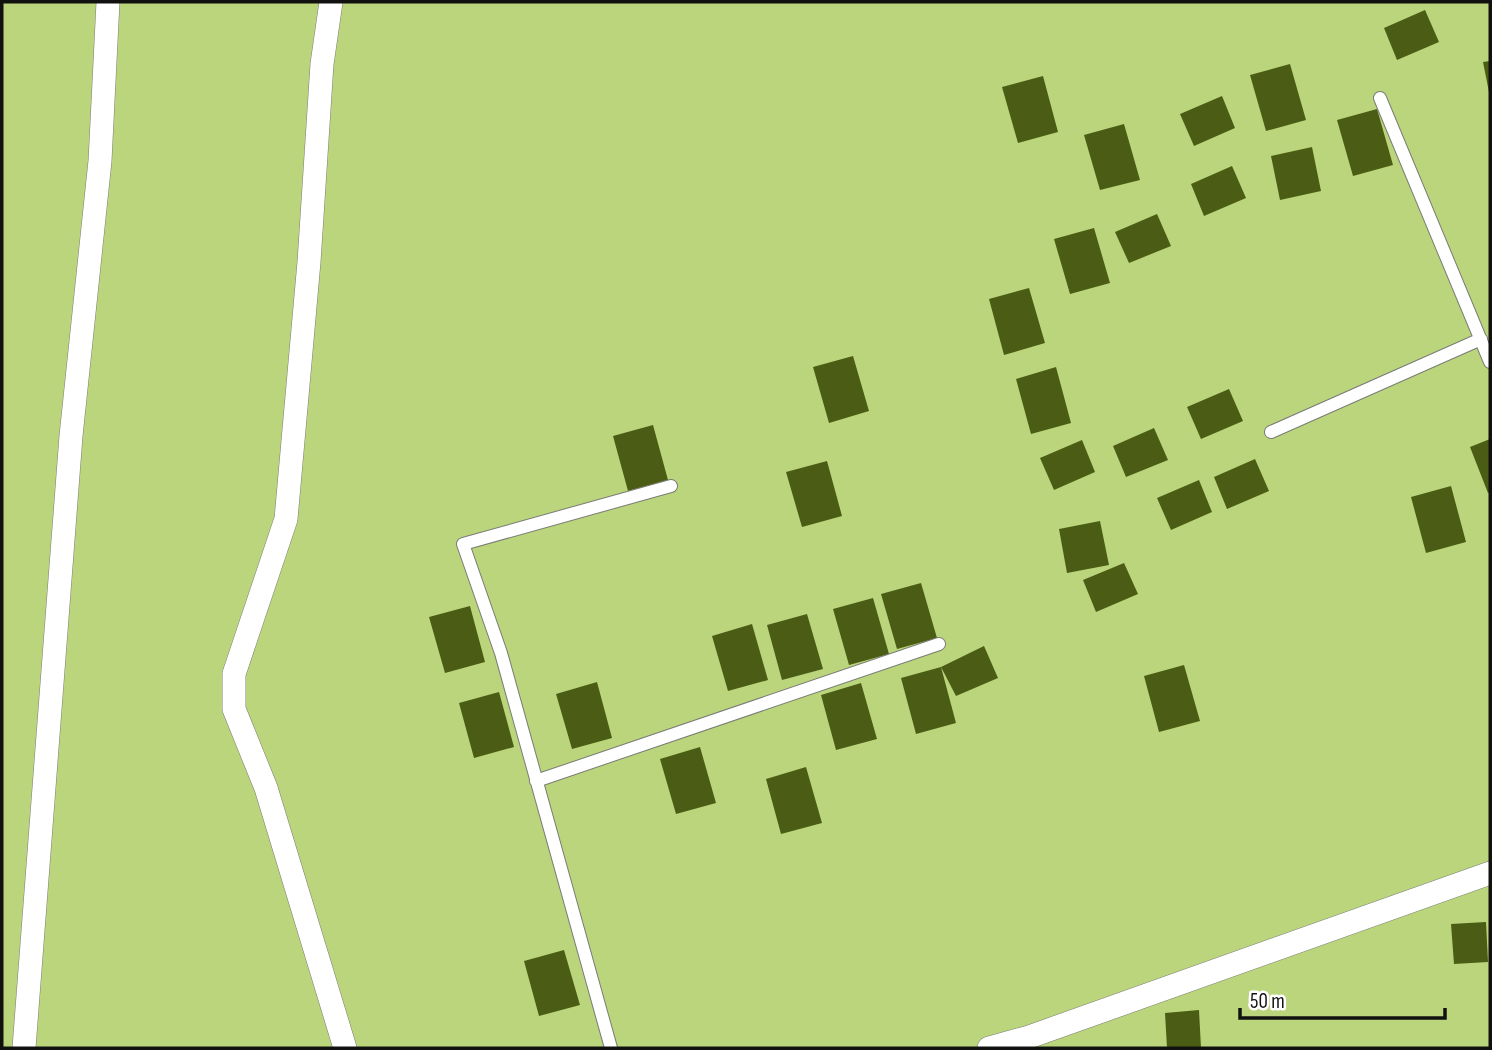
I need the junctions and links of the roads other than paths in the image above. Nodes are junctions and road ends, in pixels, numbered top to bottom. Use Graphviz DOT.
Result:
graph roads {
  1 [pos="108,2"];
  2 [pos="331,2"];
  3 [pos="1380,98"];
  4 [pos="1481,339"];
  5 [pos="1490,362"];
  6 [pos="1271,432"];
  7 [pos="671,486"];
  8 [pos="939,644"];
  9 [pos="536,781"];
  10 [pos="1490,873"];
  11 [pos="24,1048"];
  12 [pos="345,1048"];
  13 [pos="611,1048"];
  14 [pos="989,1048"];
  1 -- 11 [label="street"];
  2 -- 12 [label="street"];
  3 -- 4 [label="lane"];
  4 -- 5 [label="lane"];
  4 -- 6 [label="lane"];
  7 -- 9 [label="lane"];
  8 -- 9 [label="lane"];
  9 -- 13 [label="lane"];
  10 -- 14 [label="street"];
}
